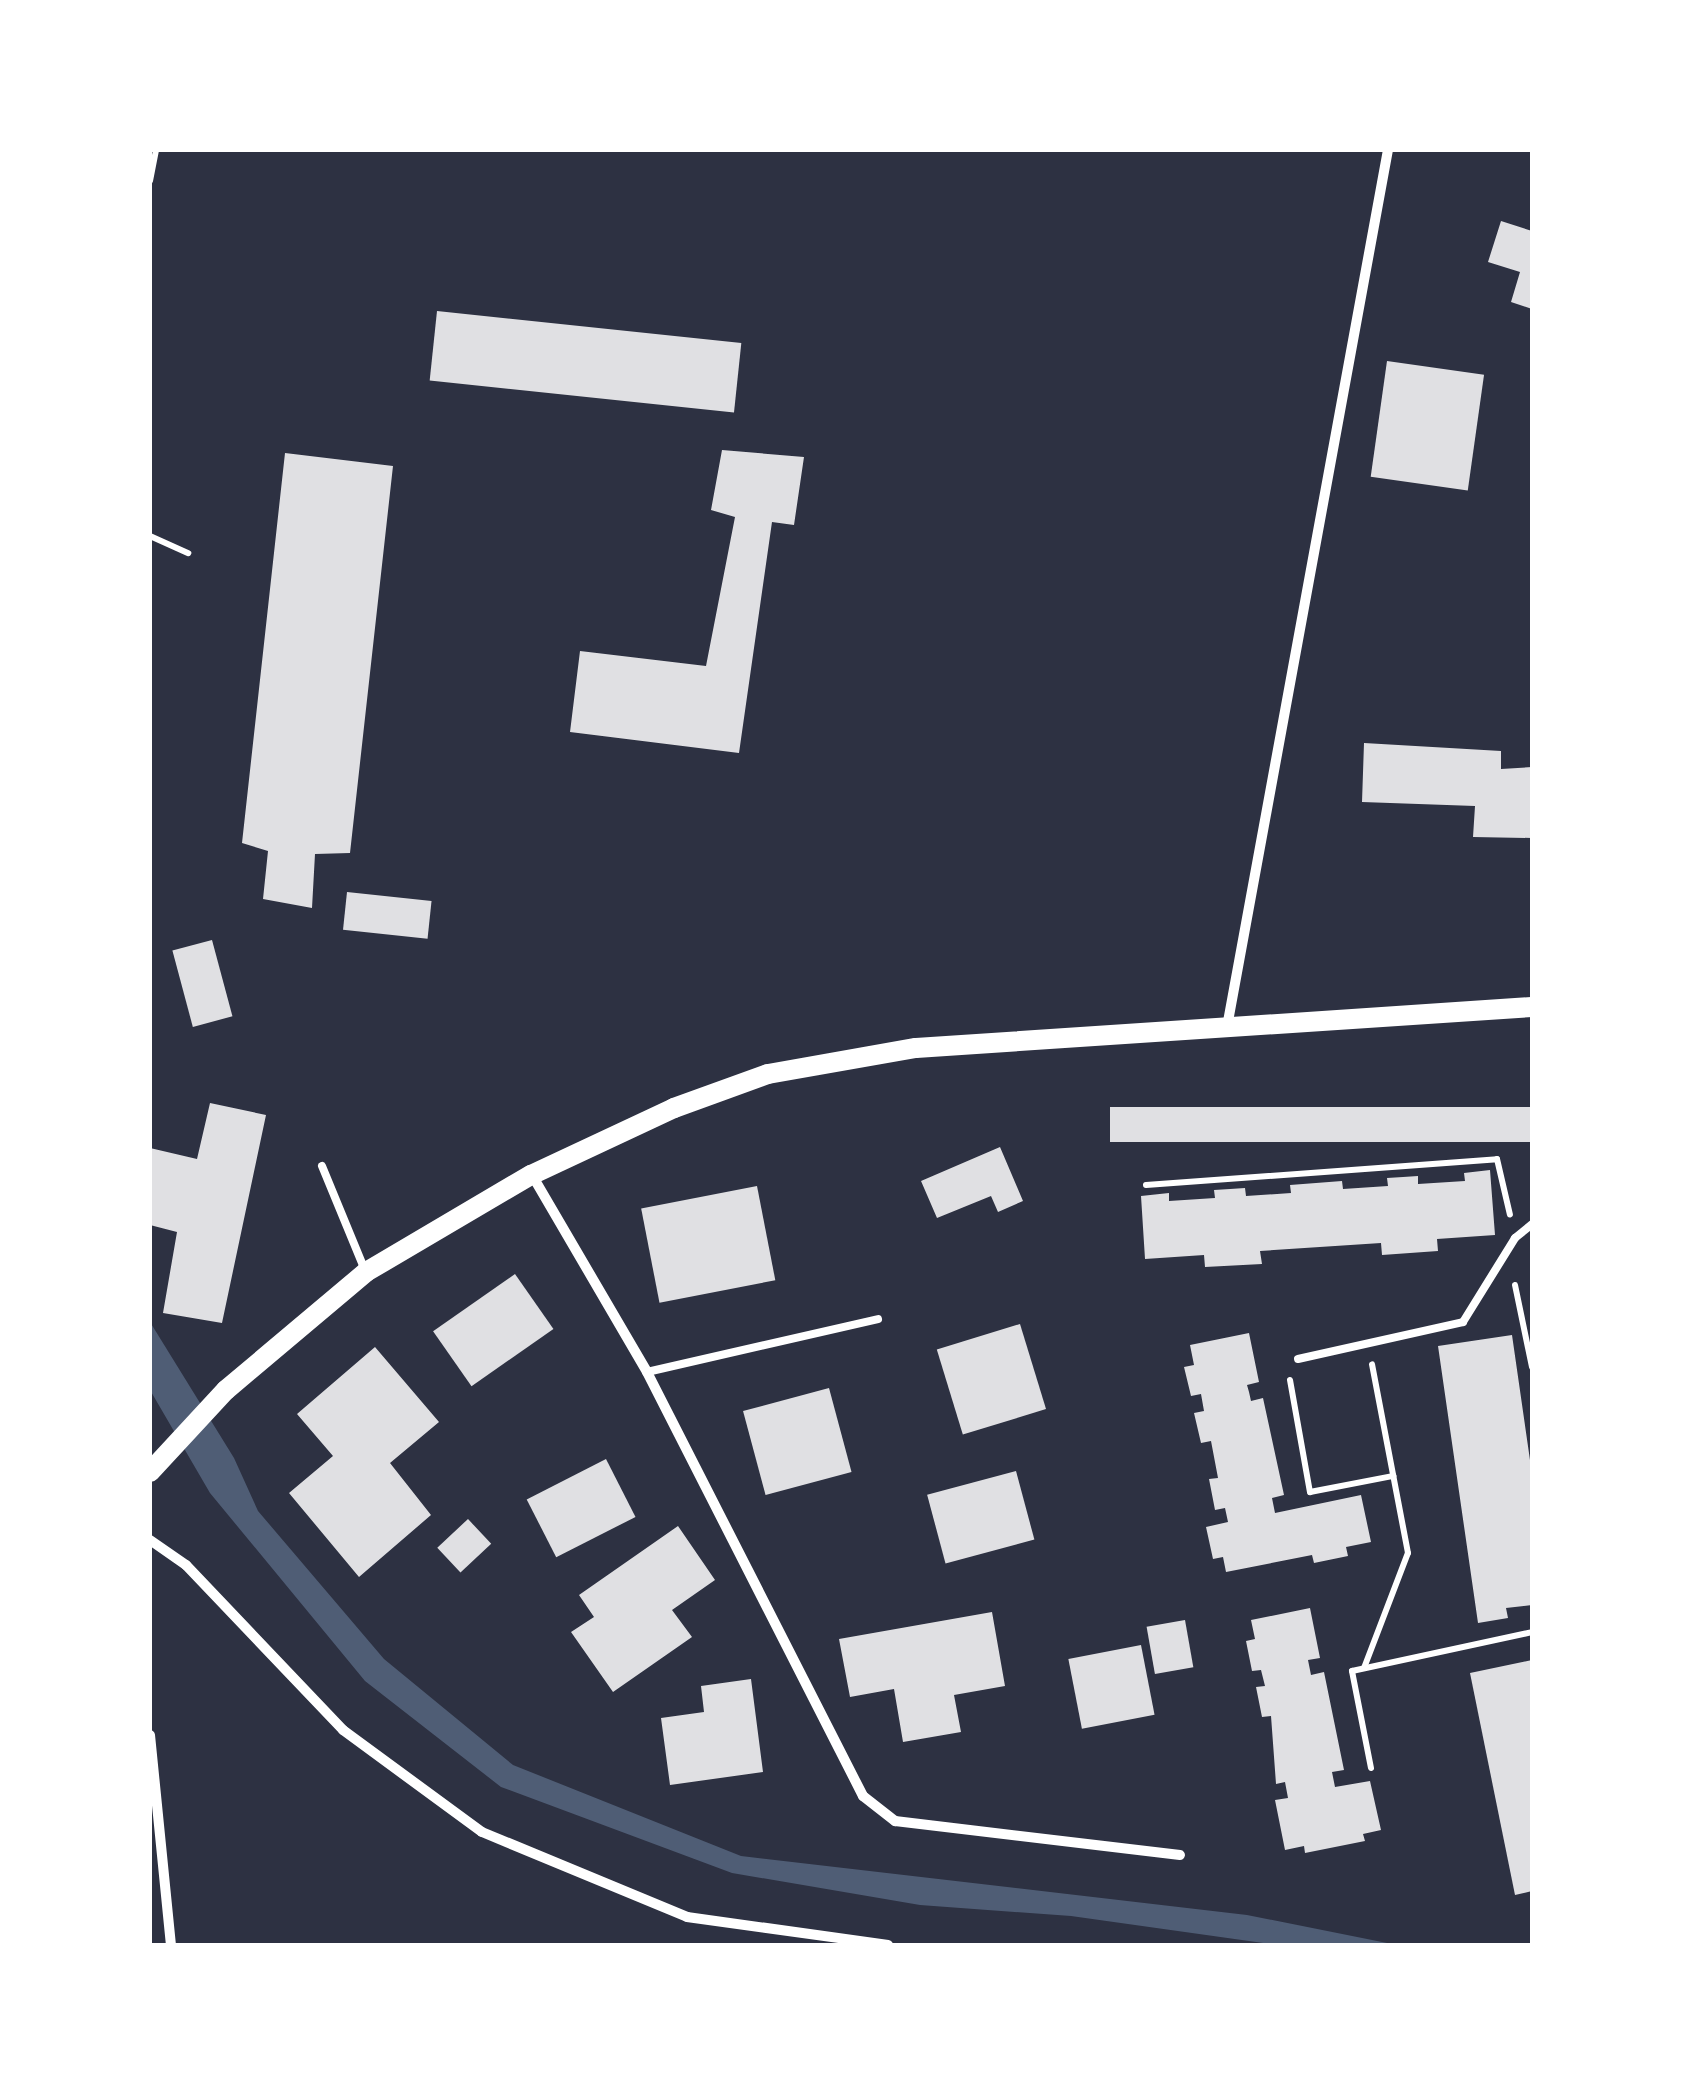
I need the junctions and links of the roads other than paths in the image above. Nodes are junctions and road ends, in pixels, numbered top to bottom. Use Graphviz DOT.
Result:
graph roads {
  1 [pos="1388,150"];
  2 [pos="1532,1008"];
  3 [pos="1227,1027"];
  4 [pos="322,1166"];
  5 [pos="531,1174"];
  6 [pos="1532,1224"];
  7 [pos="366,1272"];
  8 [pos="878,1319"];
  9 [pos="1298,1359"];
  10 [pos="646,1372"];
  11 [pos="152,1470"];
  12 [pos="150,1540"];
  13 [pos="150,1736"];
  14 [pos="1180,1855"];
  15 [pos="171,1945"];
  16 [pos="888,1945"];
  1 -- 3 [label="street"];
  2 -- 3 [label="main road"];
  3 -- 5 [label="main road"];
  4 -- 7 [label="lane"];
  5 -- 7 [label="main road"];
  5 -- 10 [label="street"];
  6 -- 9 [label="lane"];
  7 -- 11 [label="main road"];
  8 -- 10 [label="lane"];
  10 -- 14 [label="street"];
  12 -- 16 [label="street"];
  13 -- 15 [label="street"];
}
